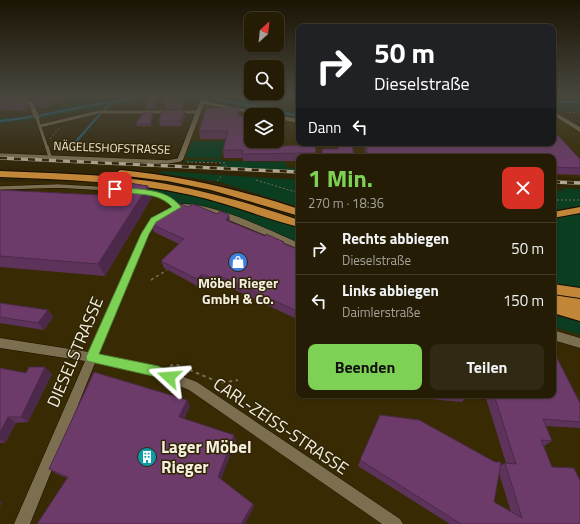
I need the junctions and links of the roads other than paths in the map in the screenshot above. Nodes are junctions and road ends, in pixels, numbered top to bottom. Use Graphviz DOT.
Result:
graph roads {
  1 [pos="38,120"];
  2 [pos="63,120"];
  3 [pos="195,120"];
  4 [pos="565,120"];
  5 [pos="40,126"];
  6 [pos="580,130"];
  7 [pos="0,155"];
  8 [pos="50,157"];
  9 [pos="180,160"];
  10 [pos="0,167"];
  11 [pos="0,174"];
  12 [pos="0,188"];
  13 [pos="133,191"];
  14 [pos="139,192"];
  15 [pos="177,207"];
  16 [pos="580,210"];
  17 [pos="296,212"];
  18 [pos="556,214"];
  19 [pos="296,223"];
  20 [pos="296,245"];
  21 [pos="556,289"];
  22 [pos="580,293"];
  23 [pos="556,300"];
  24 [pos="580,304"];
  25 [pos="556,309"];
  26 [pos="580,315"];
  27 [pos="556,336"];
  28 [pos="0,343"];
  29 [pos="580,343"];
  30 [pos="91,357"];
  31 [pos="22,524"];
  32 [pos="395,524"];
  1 -- 5 [label="lane"];
  2 -- 5 [label="lane"];
  3 -- 9 [label="street, NÄGELESHOFSTRASSE"];
  4 -- 6 [label="street"];
  5 -- 8 [label="lane"];
  7 -- 8 [label="lane, NÄGELESHOFSTRASSE"];
  8 -- 9 [label="lane, NÄGELESHOFSTRASSE"];
  10 -- 17 [label="highway"];
  11 -- 19 [label="highway"];
  12 -- 13 [label="lane"];
  14 -- 15 [label="lane"];
  15 -- 20 [label="street"];
  15 -- 30 [label="street, DIESELSTRASSE"];
  16 -- 18 [label="highway"];
  21 -- 22 [label="highway"];
  23 -- 24 [label="highway"];
  25 -- 26 [label="highway"];
  27 -- 29 [label="street"];
  28 -- 30 [label="street, CARL-ZEISS-STRASSE"];
  30 -- 31 [label="street, DIESELSTRASSE"];
  30 -- 32 [label="street, CARL-ZEISS-STRASSE"];
}
